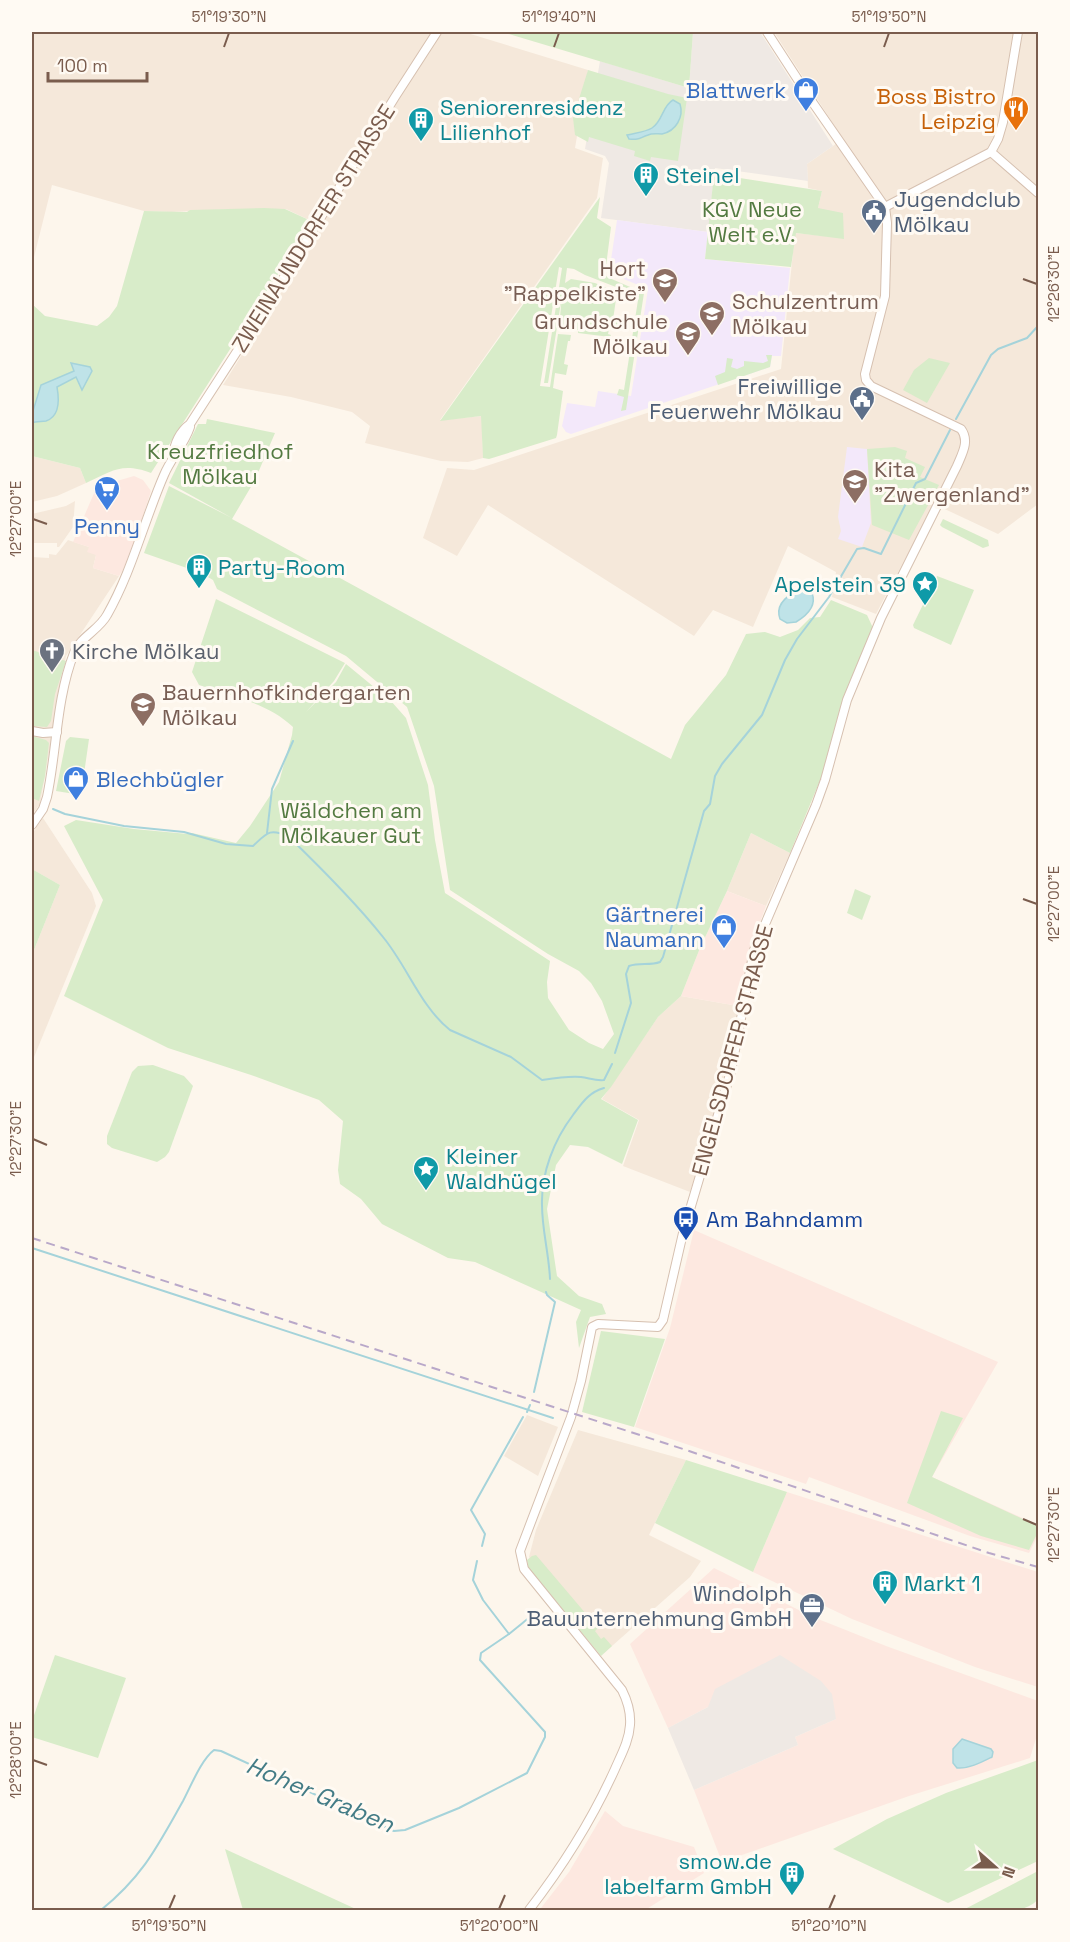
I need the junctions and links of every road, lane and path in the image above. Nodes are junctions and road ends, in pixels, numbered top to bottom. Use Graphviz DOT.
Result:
graph roads {
  1 [pos="437,32"];
  2 [pos="767,32"];
  3 [pos="1018,32"];
  4 [pos="991,152"];
  5 [pos="1038,193"];
  6 [pos="885,207"];
  7 [pos="32,731"];
  8 [pos="57,732"];
  9 [pos="32,825"];
  10 [pos="529,1911"];
  1 -- 8 [label="main road, ZWEINAUNDORFER STRASSE"];
  2 -- 6 [label="main road"];
  3 -- 4 [label="main road"];
  4 -- 5 [label="main road"];
  4 -- 6 [label="main road"];
  6 -- 10 [label="main road, ENGELSDORFER STRASSE"];
  7 -- 8 [label="main road"];
  8 -- 9 [label="main road, ZWEINAUNDORFER STRASSE"];
}
